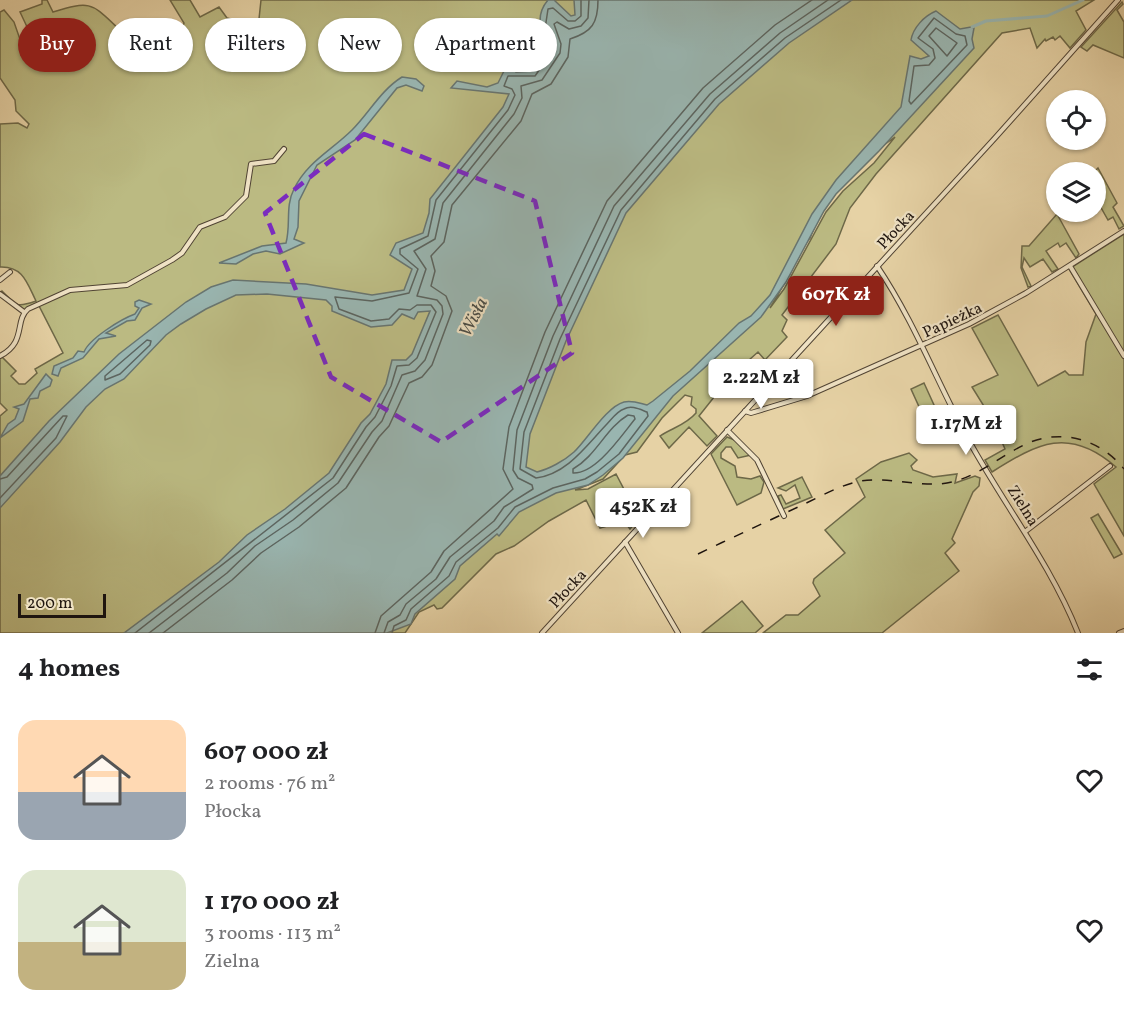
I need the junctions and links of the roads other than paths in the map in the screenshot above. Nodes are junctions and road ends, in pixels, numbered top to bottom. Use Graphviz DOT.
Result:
graph roads {
  1 [pos="1118,0"];
  2 [pos="284,149"];
  3 [pos="1124,231"];
  4 [pos="878,266"];
  5 [pos="1070,266"];
  6 [pos="10,272"];
  7 [pos="0,280"];
  8 [pos="0,294"];
  9 [pos="24,312"];
  10 [pos="923,346"];
  11 [pos="1124,356"];
  12 [pos="0,357"];
  13 [pos="745,411"];
  14 [pos="727,430"];
  15 [pos="1110,466"];
  16 [pos="784,516"];
  17 [pos="1026,531"];
  18 [pos="625,542"];
  19 [pos="1124,631"];
  20 [pos="542,633"];
  21 [pos="678,633"];
  22 [pos="1078,633"];
  23 [pos="1119,633"];
  1 -- 4 [label="street, Płocka"];
  2 -- 9 [label="street"];
  3 -- 5 [label="street, Papieżka"];
  4 -- 10 [label="street, Zielna"];
  4 -- 13 [label="street, Płocka"];
  5 -- 10 [label="street, Papieżka"];
  5 -- 11 [label="street"];
  6 -- 7 [label="street"];
  8 -- 9 [label="street"];
  9 -- 12 [label="street"];
  10 -- 13 [label="street, Papieżka"];
  10 -- 17 [label="street, Zielna"];
  13 -- 14 [label="street, Płocka"];
  14 -- 16 [label="street"];
  14 -- 18 [label="street, Płocka"];
  15 -- 17 [label="street"];
  17 -- 22 [label="street, Zielna"];
  18 -- 20 [label="street, Płocka"];
  18 -- 21 [label="street"];
  19 -- 23 [label="street"];
}
